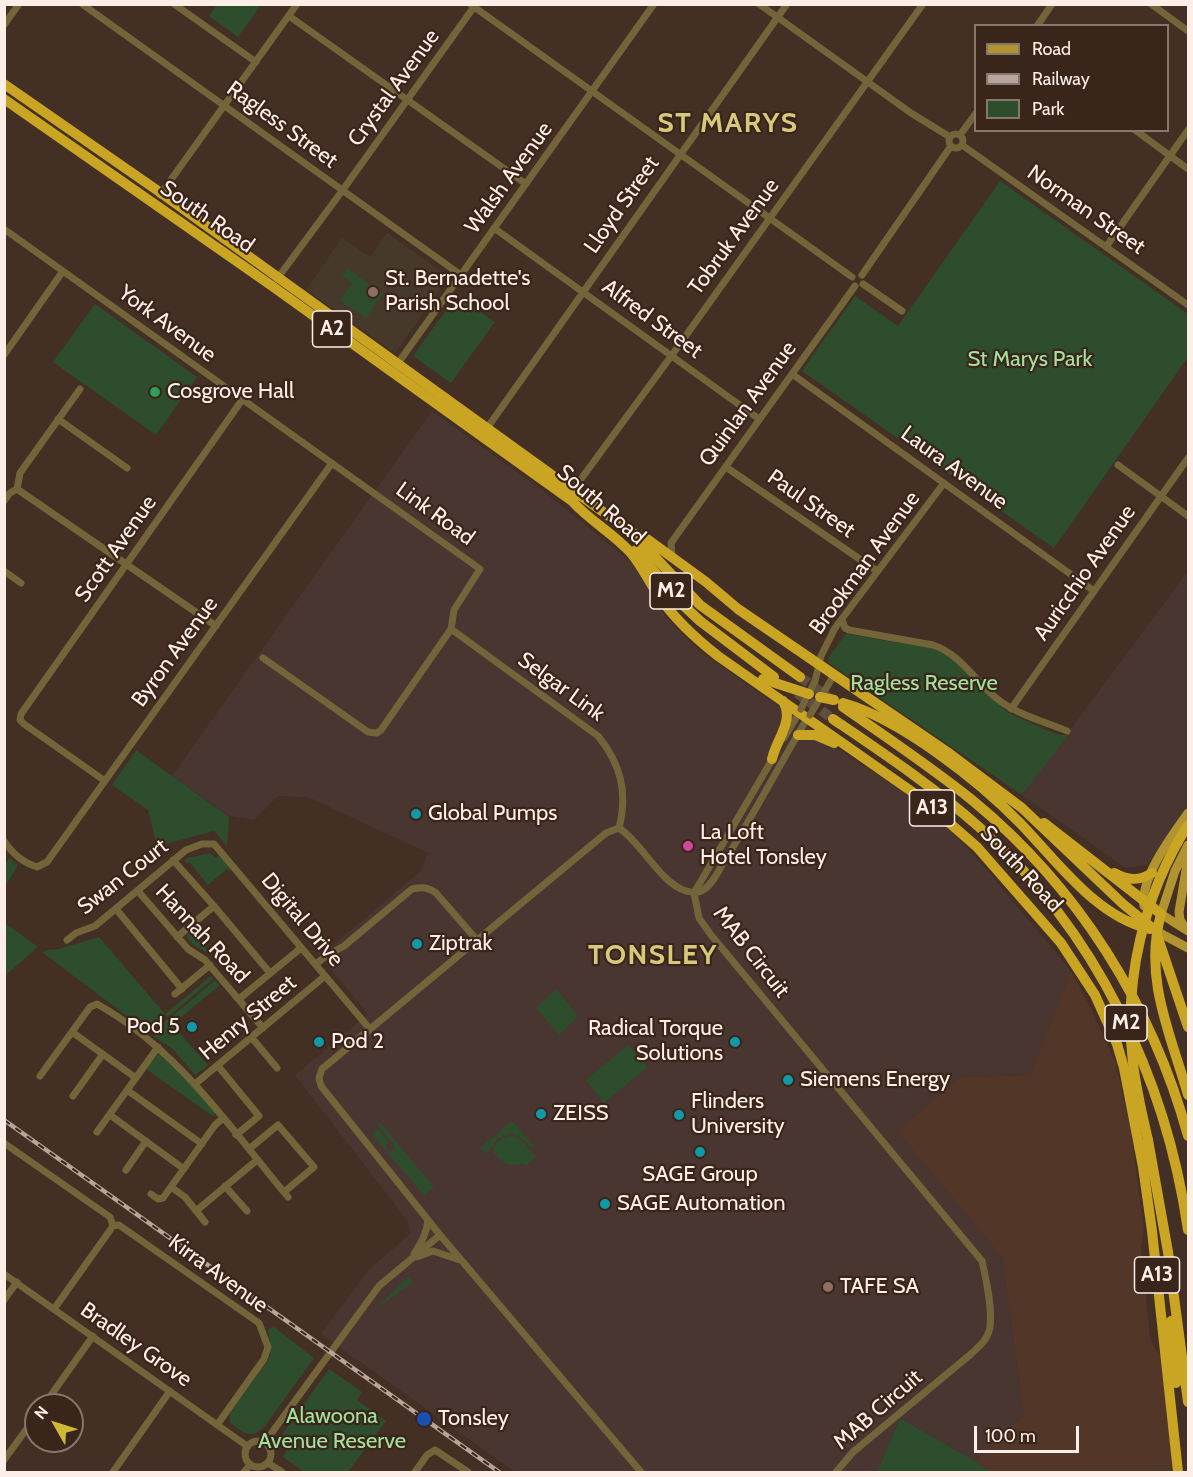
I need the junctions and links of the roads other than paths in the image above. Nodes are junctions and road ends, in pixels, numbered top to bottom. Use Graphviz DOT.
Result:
graph roads {
  1 [pos="19,4"];
  2 [pos="82,4"];
  3 [pos="174,4"];
  4 [pos="297,4"];
  5 [pos="654,4"];
  6 [pos="759,4"];
  7 [pos="787,4"];
  8 [pos="923,4"];
  9 [pos="1052,4"];
  10 [pos="1151,4"];
  11 [pos="473,6"];
  12 [pos="289,16"];
  13 [pos="778,18"];
  14 [pos="1038,24"];
  15 [pos="4,25"];
  16 [pos="1188,31"];
  17 [pos="256,62"];
  18 [pos="867,82"];
  19 [pos="4,84"];
  20 [pos="592,92"];
  21 [pos="4,99"];
  22 [pos="408,100"];
  23 [pos="224,106"];
  24 [pos="974,114"];
  25 [pos="1188,130"];
  26 [pos="1138,132"];
  27 [pos="960,135"];
  28 [pos="950,137"];
  29 [pos="962,145"];
  30 [pos="951,146"];
  31 [pos="680,154"];
  32 [pos="1170,156"];
  33 [pos="1188,169"];
  34 [pos="526,184"];
  35 [pos="342,191"];
  36 [pos="161,194"];
  37 [pos="154,204"];
  38 [pos="770,218"];
  39 [pos="495,228"];
  40 [pos="4,229"];
  41 [pos="1106,247"];
  42 [pos="63,271"];
  43 [pos="461,275"];
  44 [pos="862,275"];
  45 [pos="852,277"];
  46 [pos="274,282"];
  47 [pos="863,284"];
  48 [pos="855,286"];
  49 [pos="583,291"];
  50 [pos="1188,305"];
  51 [pos="902,311"];
  52 [pos="4,355"];
  53 [pos="672,355"];
  54 [pos="395,368"];
  55 [pos="792,374"];
  56 [pos="80,389"];
  57 [pos="242,400"];
  58 [pos="58,419"];
  59 [pos="759,420"];
  60 [pos="484,432"];
  61 [pos="1188,458"];
  62 [pos="332,463"];
  63 [pos="1118,465"];
  64 [pos="726,467"];
  65 [pos="127,468"];
  66 [pos="944,483"];
  67 [pos="369,488"];
  68 [pos="17,489"];
  69 [pos="572,495"];
  70 [pos="1161,496"];
  71 [pos="4,501"];
  72 [pos="1188,516"];
  73 [pos="631,531"];
  74 [pos="671,543"];
  75 [pos="656,546"];
  76 [pos="672,557"];
  77 [pos="127,564"];
  78 [pos="877,571"];
  79 [pos="6,575"];
  80 [pos="21,583"];
  81 [pos="1094,591"];
  82 [pos="842,620"];
  83 [pos="216,626"];
  84 [pos="451,629"];
  85 [pos="263,658"];
  86 [pos="726,661"];
  87 [pos="819,665"];
  88 [pos="834,675"];
  89 [pos="800,677"];
  90 [pos="768,678"];
  91 [pos="818,694"];
  92 [pos="783,701"];
  93 [pos="843,707"];
  94 [pos="1011,709"];
  95 [pos="804,713"];
  96 [pos="833,718"];
  97 [pos="1067,731"];
  98 [pos="798,735"];
  99 [pos="846,744"];
  100 [pos="772,759"];
  101 [pos="105,781"];
  102 [pos="1022,808"];
  103 [pos="1188,813"];
  104 [pos="1188,825"];
  105 [pos="619,828"];
  106 [pos="4,841"];
  107 [pos="202,844"];
  108 [pos="1188,845"];
  109 [pos="977,848"];
  110 [pos="1188,858"];
  111 [pos="173,860"];
  112 [pos="1100,867"];
  113 [pos="1152,873"];
  114 [pos="138,891"];
  115 [pos="694,893"];
  116 [pos="1143,902"];
  117 [pos="214,906"];
  118 [pos="116,909"];
  119 [pos="1161,914"];
  120 [pos="1187,930"];
  121 [pos="1155,931"];
  122 [pos="177,937"];
  123 [pos="476,939"];
  124 [pos="67,940"];
  125 [pos="301,948"];
  126 [pos="1188,948"];
  127 [pos="316,964"];
  128 [pos="210,965"];
  129 [pos="270,973"];
  130 [pos="326,976"];
  131 [pos="182,988"];
  132 [pos="175,994"];
  133 [pos="239,999"];
  134 [pos="1125,1021"];
  135 [pos="264,1028"];
  136 [pos="369,1028"];
  137 [pos="1188,1028"];
  138 [pos="72,1032"];
  139 [pos="252,1038"];
  140 [pos="158,1047"];
  141 [pos="103,1054"];
  142 [pos="218,1066"];
  143 [pos="277,1068"];
  144 [pos="40,1076"];
  145 [pos="136,1078"];
  146 [pos="195,1084"];
  147 [pos="127,1090"];
  148 [pos="1188,1095"];
  149 [pos="73,1096"];
  150 [pos="110,1115"];
  151 [pos="223,1118"];
  152 [pos="97,1132"];
  153 [pos="236,1135"];
  154 [pos="1188,1136"];
  155 [pos="146,1141"];
  156 [pos="4,1143"];
  157 [pos="202,1144"];
  158 [pos="249,1149"];
  159 [pos="257,1160"];
  160 [pos="184,1168"];
  161 [pos="126,1170"];
  162 [pos="225,1186"];
  163 [pos="171,1187"];
  164 [pos="151,1194"];
  165 [pos="196,1211"];
  166 [pos="246,1211"];
  167 [pos="429,1220"];
  168 [pos="205,1222"];
  169 [pos="116,1225"];
  170 [pos="1188,1230"];
  171 [pos="440,1235"];
  172 [pos="1168,1252"];
  173 [pos="409,1261"];
  174 [pos="462,1261"];
  175 [pos="4,1274"];
  176 [pos="17,1282"];
  177 [pos="4,1300"];
  178 [pos="54,1309"];
  179 [pos="93,1336"];
  180 [pos="170,1391"];
  181 [pos="53,1393"];
  182 [pos="1188,1402"];
  183 [pos="217,1425"];
  184 [pos="24,1432"];
  185 [pos="265,1442"];
  186 [pos="247,1446"];
  187 [pos="4,1460"];
  188 [pos="268,1462"];
  189 [pos="249,1465"];
  190 [pos="112,1473"];
  191 [pos="244,1473"];
  192 [pos="282,1473"];
  193 [pos="415,1473"];
  194 [pos="468,1473"];
  195 [pos="641,1473"];
  196 [pos="836,1473"];
  197 [pos="1179,1473"];
  1 -- 15 [label="street"];
  2 -- 23 [label="street, Ragless Street"];
  3 -- 17 [label="street"];
  4 -- 12 [label="street"];
  5 -- 20 [label="street, Walsh Avenue"];
  6 -- 13 [label="street"];
  7 -- 13 [label="street, Lloyd Street"];
  8 -- 18 [label="street, Tobruk Avenue"];
  9 -- 14 [label="street"];
  10 -- 16 [label="street"];
  11 -- 20 [label="street"];
  11 -- 22 [label="street, Crystal Avenue"];
  12 -- 17 [label="street"];
  12 -- 22 [label="street"];
  13 -- 18 [label="street"];
  13 -- 31 [label="street, Lloyd Street"];
  17 -- 23 [label="street"];
  18 -- 28 [label="street"];
  18 -- 38 [label="street, Tobruk Avenue"];
  19 -- 36 [label="highway, South Road / A2"];
  20 -- 31 [label="street"];
  20 -- 34 [label="street, Walsh Avenue"];
  21 -- 37 [label="highway, South Road / A2"];
  22 -- 34 [label="street"];
  22 -- 35 [label="street, Crystal Avenue"];
  23 -- 35 [label="street, Ragless Street"];
  23 -- 36 [label="street"];
  24 -- 27 [label="street"];
  25 -- 32 [label="street"];
  26 -- 32 [label="street"];
  27 -- 28 [label="street"];
  27 -- 29 [label="street"];
  28 -- 30 [label="street"];
  29 -- 30 [label="street"];
  29 -- 41 [label="street, Norman Street"];
  30 -- 44 [label="street"];
  31 -- 38 [label="street"];
  31 -- 49 [label="street, Lloyd Street"];
  32 -- 33 [label="street"];
  32 -- 41 [label="street"];
  34 -- 39 [label="street, Walsh Avenue"];
  35 -- 43 [label="street, Ragless Street"];
  35 -- 46 [label="street, Crystal Avenue"];
  36 -- 37 [label="street"];
  36 -- 46 [label="highway, South Road / A2"];
  37 -- 46 [label="highway, South Road / A2"];
  38 -- 45 [label="street"];
  38 -- 53 [label="street, Tobruk Avenue"];
  39 -- 43 [label="street, Walsh Avenue"];
  39 -- 49 [label="street, Alfred Street"];
  40 -- 42 [label="street, York Avenue"];
  41 -- 50 [label="street, Norman Street"];
  42 -- 52 [label="street"];
  42 -- 57 [label="street, York Avenue"];
  43 -- 54 [label="street, Walsh Avenue"];
  44 -- 45 [label="street"];
  44 -- 47 [label="street"];
  45 -- 48 [label="street"];
  46 -- 54 [label="highway, South Road / A2"];
  47 -- 48 [label="street"];
  47 -- 51 [label="street"];
  48 -- 55 [label="street, Quinlan Avenue"];
  49 -- 53 [label="street, Alfred Street"];
  49 -- 60 [label="street, Lloyd Street"];
  53 -- 59 [label="street, Alfred Street"];
  53 -- 69 [label="street, Tobruk Avenue"];
  54 -- 60 [label="highway, South Road / A2"];
  55 -- 59 [label="street, Quinlan Avenue"];
  55 -- 66 [label="street, Laura Avenue"];
  56 -- 58 [label="street"];
  57 -- 62 [label="street, York Avenue"];
  57 -- 77 [label="street, Scott Avenue"];
  58 -- 65 [label="street"];
  58 -- 68 [label="street"];
  59 -- 64 [label="street, Quinlan Avenue"];
  60 -- 69 [label="highway, South Road / A2"];
  61 -- 70 [label="street, Auricchio Avenue"];
  62 -- 67 [label="street, York Avenue"];
  62 -- 83 [label="street, Byron Avenue"];
  63 -- 70 [label="street"];
  64 -- 74 [label="street, Quinlan Avenue"];
  64 -- 78 [label="street, Paul Street"];
  66 -- 78 [label="street, Brookman Avenue"];
  66 -- 81 [label="street, Laura Avenue"];
  67 -- 84 [label="street, Link Road"];
  68 -- 71 [label="street"];
  68 -- 77 [label="street"];
  69 -- 73 [label="highway, South Road / A2"];
  69 -- 86 [label="highway, South Road / A13"];
  69 -- 90 [label="highway, M2"];
  70 -- 72 [label="street"];
  70 -- 81 [label="street, Auricchio Avenue"];
  73 -- 75 [label="highway, South Road / A13"];
  73 -- 89 [label="highway, M2"];
  74 -- 75 [label="street"];
  74 -- 76 [label="street"];
  75 -- 76 [label="highway, South Road / A13"];
  76 -- 87 [label="highway, South Road / A13"];
  77 -- 83 [label="street"];
  77 -- 101 [label="street, Scott Avenue"];
  78 -- 82 [label="street, Brookman Avenue"];
  79 -- 80 [label="street"];
  81 -- 94 [label="street, Auricchio Avenue"];
  82 -- 87 [label="street, Brookman Avenue"];
  82 -- 94 [label="street"];
  83 -- 101 [label="street, Byron Avenue"];
  84 -- 85 [label="street"];
  84 -- 105 [label="street, Selgar Link"];
  86 -- 90 [label="highway"];
  86 -- 92 [label="highway, South Road / A13"];
  87 -- 88 [label="highway, South Road / A13"];
  87 -- 91 [label="street, Brookman Avenue, bridge"];
  88 -- 91 [label="street"];
  88 -- 102 [label="highway, South Road / A13"];
  90 -- 91 [label="highway, bridge"];
  91 -- 95 [label="street, bridge"];
  91 -- 95 [label="street, bridge"];
  91 -- 121 [label="highway, bridge"];
  92 -- 95 [label="highway, South Road / A13"];
  92 -- 100 [label="highway"];
  93 -- 154 [label="highway, M2"];
  94 -- 97 [label="street"];
  95 -- 98 [label="street"];
  95 -- 99 [label="highway, South Road / A13"];
  95 -- 100 [label="street"];
  96 -- 134 [label="highway, M2"];
  98 -- 99 [label="highway"];
  98 -- 115 [label="street"];
  99 -- 109 [label="highway, South Road / A13"];
  100 -- 115 [label="street"];
  101 -- 106 [label="street, Byron Avenue"];
  102 -- 112 [label="highway, South Road"];
  102 -- 121 [label="highway, South Road / A13"];
  103 -- 113 [label="main road"];
  104 -- 172 [label="highway, bridge"];
  105 -- 115 [label="street, MAB Circuit"];
  105 -- 123 [label="street"];
  107 -- 111 [label="street, Swan Court"];
  107 -- 125 [label="street, Digital Drive"];
  108 -- 119 [label="main road"];
  109 -- 134 [label="highway"];
  109 -- 197 [label="highway, South Road / A13"];
  110 -- 120 [label="main road"];
  111 -- 114 [label="street, Swan Court"];
  111 -- 117 [label="street"];
  112 -- 113 [label="highway"];
  112 -- 116 [label="highway, South Road"];
  113 -- 116 [label="main road"];
  114 -- 118 [label="street, Swan Court"];
  114 -- 122 [label="street, Hannah Road"];
  115 -- 196 [label="street, MAB Circuit"];
  116 -- 119 [label="highway, South Road"];
  116 -- 121 [label="main road"];
  117 -- 122 [label="street"];
  117 -- 129 [label="street"];
  118 -- 124 [label="street, Swan Court"];
  118 -- 131 [label="street"];
  119 -- 120 [label="main road, South Road"];
  119 -- 121 [label="highway"];
  121 -- 126 [label="main road"];
  121 -- 137 [label="highway"];
  121 -- 148 [label="highway"];
  122 -- 128 [label="street, Hannah Road"];
  123 -- 127 [label="street"];
  123 -- 136 [label="street"];
  125 -- 127 [label="street, Digital Drive"];
  125 -- 129 [label="street"];
  127 -- 130 [label="street, Digital Drive"];
  128 -- 131 [label="street"];
  128 -- 133 [label="street, Hannah Road"];
  129 -- 133 [label="street"];
  130 -- 135 [label="street, Henry Street"];
  130 -- 136 [label="street, Digital Drive"];
  131 -- 132 [label="street"];
  133 -- 135 [label="street, Hannah Road"];
  134 -- 170 [label="highway, M2"];
  135 -- 139 [label="street, Henry Street"];
  136 -- 167 [label="street"];
  138 -- 140 [label="street"];
  138 -- 141 [label="street"];
  138 -- 144 [label="street"];
  139 -- 142 [label="street, Henry Street"];
  139 -- 143 [label="street"];
  140 -- 145 [label="street"];
  140 -- 146 [label="street"];
  141 -- 145 [label="street"];
  141 -- 149 [label="street"];
  142 -- 146 [label="street, Henry Street"];
  142 -- 153 [label="street"];
  145 -- 147 [label="street"];
  146 -- 151 [label="street, Henry Street"];
  147 -- 150 [label="street"];
  147 -- 157 [label="street"];
  150 -- 152 [label="street"];
  150 -- 155 [label="street"];
  151 -- 153 [label="street, Henry Street"];
  151 -- 157 [label="street"];
  153 -- 158 [label="street, Henry Street"];
  155 -- 160 [label="street"];
  155 -- 161 [label="street"];
  156 -- 169 [label="street, Kirra Avenue"];
  157 -- 160 [label="street"];
  158 -- 159 [label="street, Henry Street"];
  158 -- 159 [label="street, Henry Street"];
  159 -- 162 [label="street"];
  160 -- 163 [label="street"];
  162 -- 165 [label="street"];
  162 -- 166 [label="street"];
  163 -- 164 [label="street"];
  163 -- 165 [label="street"];
  165 -- 168 [label="street"];
  167 -- 171 [label="street"];
  167 -- 173 [label="street"];
  169 -- 178 [label="street"];
  169 -- 183 [label="street, Kirra Avenue"];
  171 -- 173 [label="street"];
  171 -- 174 [label="street"];
  172 -- 182 [label="highway"];
  172 -- 197 [label="highway"];
  173 -- 174 [label="street"];
  173 -- 185 [label="street"];
  174 -- 195 [label="street"];
  175 -- 176 [label="street, Bradley Grove"];
  176 -- 177 [label="street"];
  176 -- 178 [label="street, Bradley Grove"];
  178 -- 179 [label="street, Bradley Grove"];
  179 -- 180 [label="street, Bradley Grove"];
  179 -- 181 [label="street"];
  180 -- 183 [label="street, Bradley Grove"];
  180 -- 190 [label="street"];
  183 -- 186 [label="street, Bradley Grove"];
  184 -- 187 [label="street"];
  185 -- 186 [label="street"];
  185 -- 188 [label="street"];
  186 -- 189 [label="street"];
  188 -- 189 [label="street"];
  188 -- 192 [label="street"];
  189 -- 191 [label="street"];
  193 -- 194 [label="street"];
}
